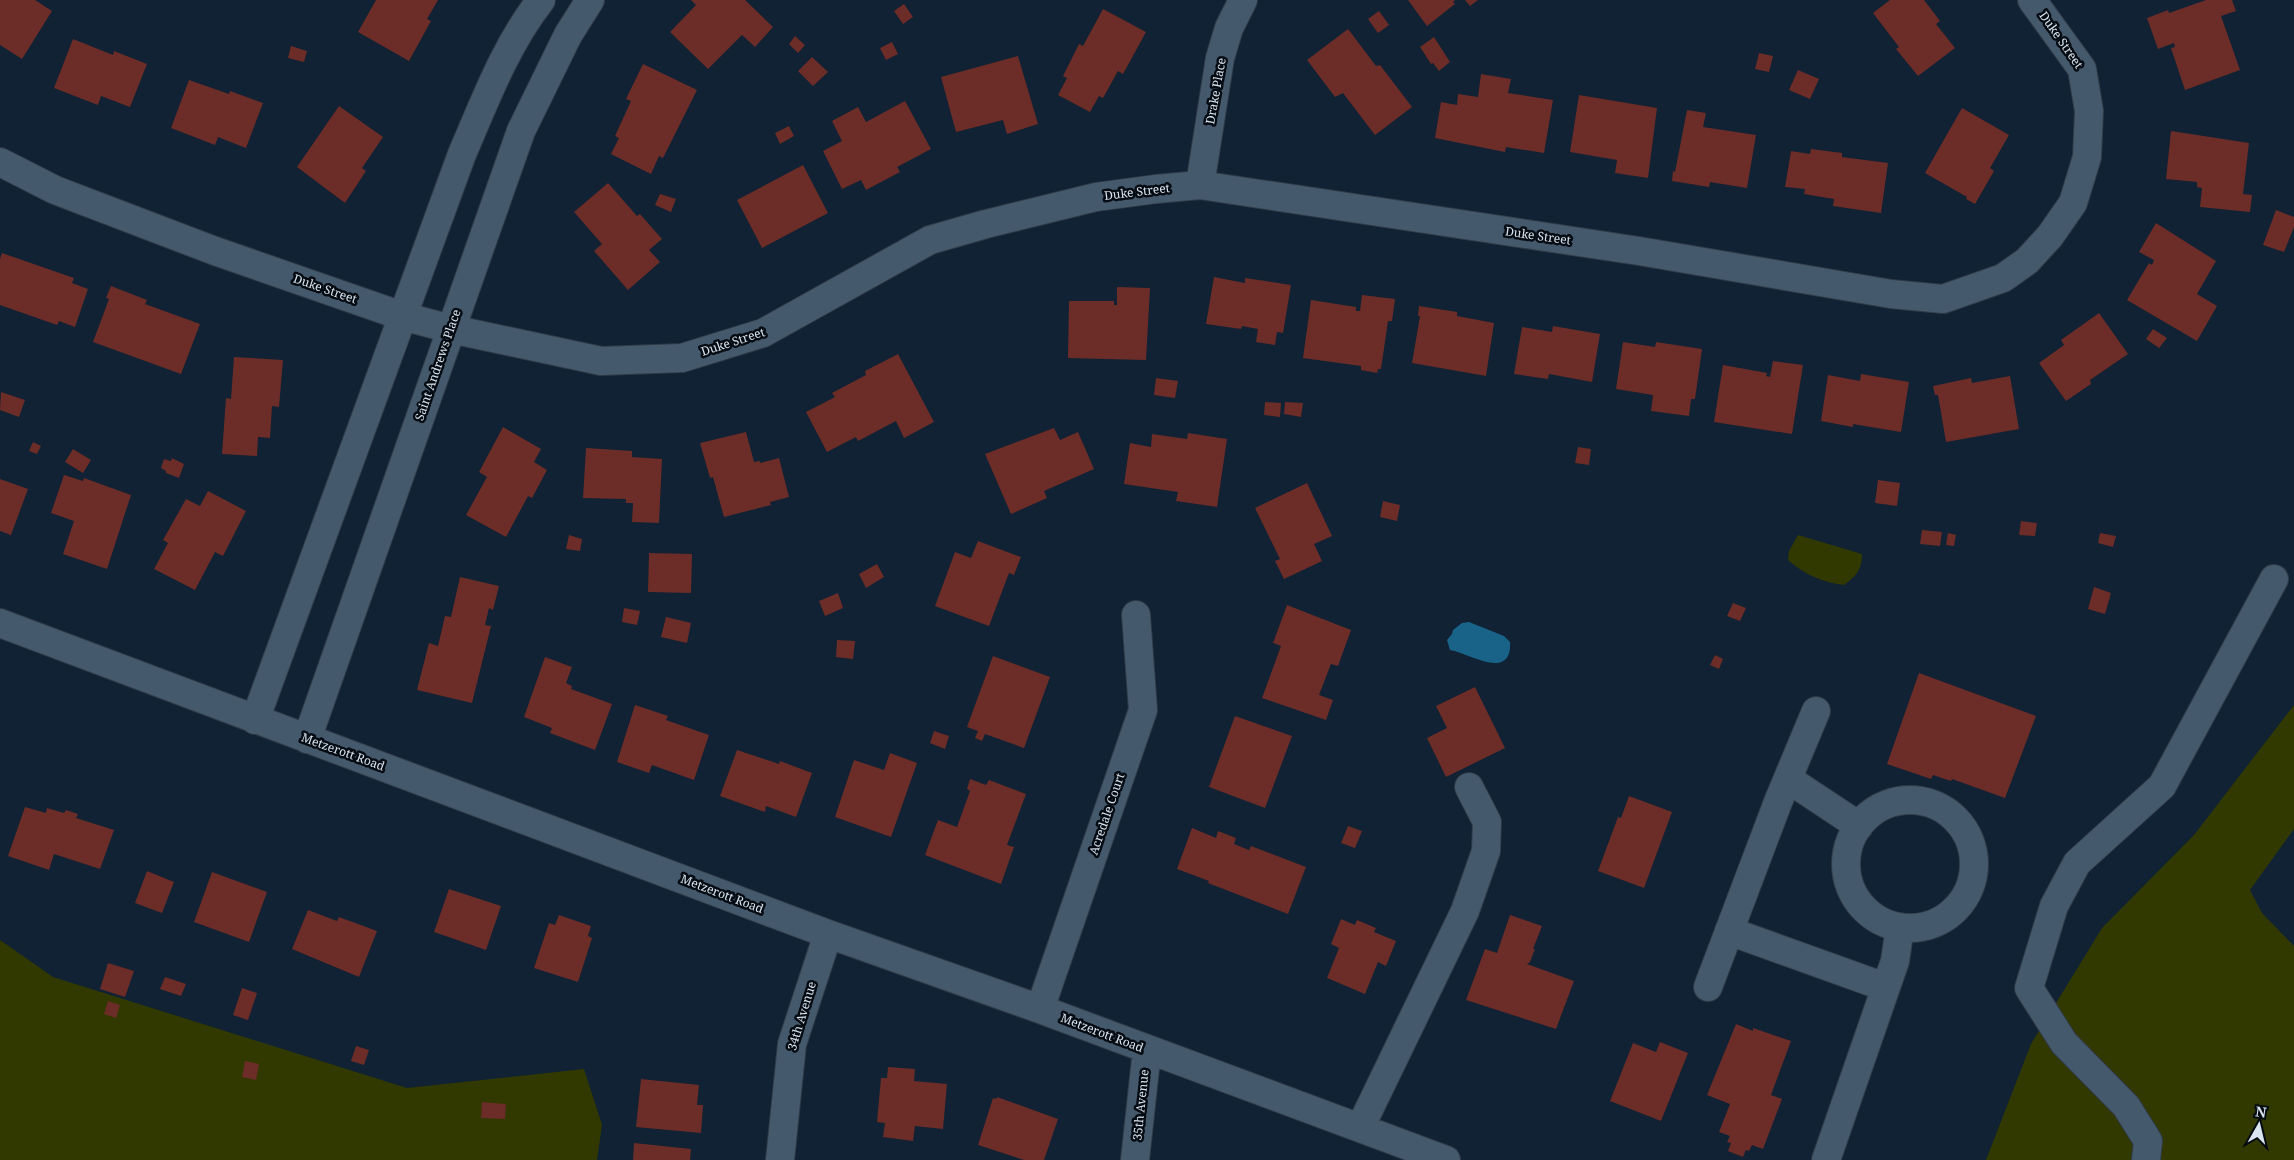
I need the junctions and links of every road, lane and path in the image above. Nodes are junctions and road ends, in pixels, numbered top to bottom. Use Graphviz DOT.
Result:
graph roads {
  1 [pos="541,0"];
  2 [pos="590,0"];
  3 [pos="1243,0"];
  4 [pos="2032,0"];
  5 [pos="0,162"];
  6 [pos="1200,185"];
  7 [pos="402,316"];
  8 [pos="451,329"];
  9 [pos="2274,579"];
  10 [pos="1136,615"];
  11 [pos="0,623"];
  12 [pos="1816,711"];
  13 [pos="255,720"];
  14 [pos="307,739"];
  15 [pos="1788,778"];
  16 [pos="1469,787"];
  17 [pos="1859,826"];
  18 [pos="1900,927"];
  19 [pos="1729,931"];
  20 [pos="828,934"];
  21 [pos="1708,987"];
  22 [pos="1886,987"];
  23 [pos="1040,1009"];
  24 [pos="1146,1050"];
  25 [pos="1360,1128"];
  26 [pos="780,1160"];
  27 [pos="1136,1160"];
  28 [pos="1446,1160"];
  29 [pos="1826,1160"];
  30 [pos="2146,1160"];
  1 -- 7 [label="street"];
  2 -- 8 [label="street, Saint Andrews Place"];
  3 -- 6 [label="street, Drake Place"];
  4 -- 6 [label="street, Duke Street"];
  5 -- 7 [label="street, Duke Street"];
  6 -- 8 [label="street, Duke Street"];
  7 -- 8 [label="street, Duke Street"];
  7 -- 13 [label="street"];
  8 -- 14 [label="street, Saint Andrews Place"];
  9 -- 30 [label="street"];
  10 -- 23 [label="street, Acredale Court"];
  11 -- 13 [label="street, Metzerott Road"];
  12 -- 15 [label="street"];
  13 -- 14 [label="street, Metzerott Road"];
  14 -- 20 [label="street, Metzerott Road"];
  15 -- 17 [label="street"];
  15 -- 19 [label="street"];
  16 -- 25 [label="street"];
  17 -- 18 [label="street"];
  17 -- 18 [label="street"];
  18 -- 22 [label="street"];
  19 -- 21 [label="street"];
  19 -- 22 [label="street"];
  20 -- 23 [label="street, Metzerott Road"];
  20 -- 26 [label="street, 34th Avenue"];
  22 -- 29 [label="street"];
  23 -- 24 [label="street, Metzerott Road"];
  24 -- 25 [label="street, Metzerott Road"];
  24 -- 27 [label="street, 35th Avenue"];
  25 -- 28 [label="street, Metzerott Road"];
}
